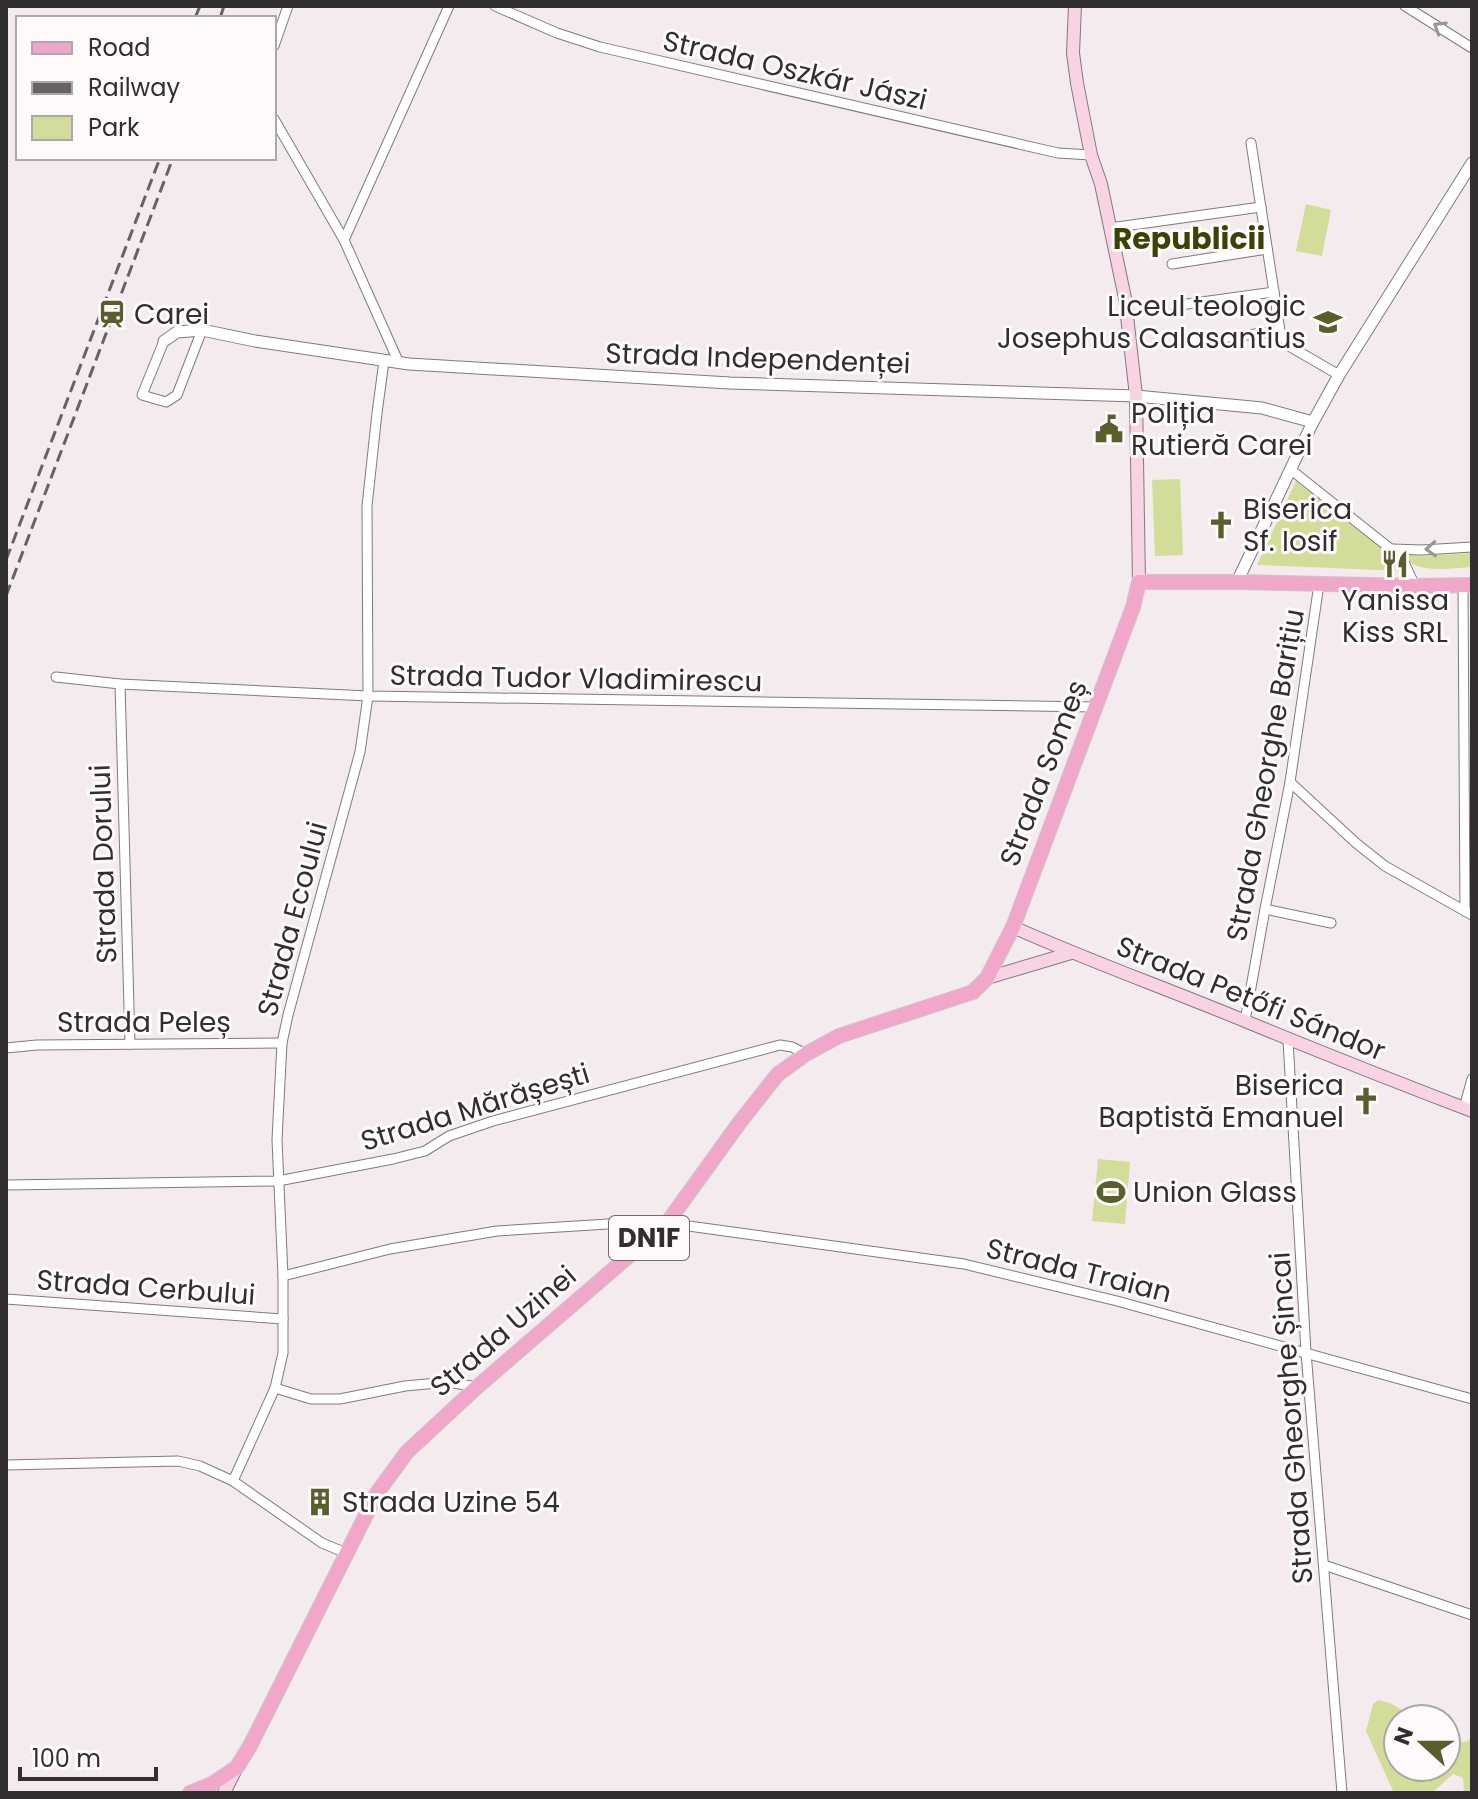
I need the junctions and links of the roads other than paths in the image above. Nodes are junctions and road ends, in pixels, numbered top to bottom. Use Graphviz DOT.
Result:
graph roads {
  1 [pos="288,6"];
  2 [pos="449,6"];
  3 [pos="495,6"];
  4 [pos="1075,6"];
  5 [pos="1405,6"];
  6 [pos="276,40"];
  7 [pos="1472,48"];
  8 [pos="276,122"];
  9 [pos="1251,143"];
  10 [pos="1091,155"];
  11 [pos="1472,163"];
  12 [pos="1261,207"];
  13 [pos="1110,228"];
  14 [pos="344,240"];
  15 [pos="1267,249"];
  16 [pos="1172,264"];
  17 [pos="1274,292"];
  18 [pos="1180,305"];
  19 [pos="202,330"];
  20 [pos="1280,331"];
  21 [pos="164,341"];
  22 [pos="1196,341"];
  23 [pos="384,361"];
  24 [pos="399,363"];
  25 [pos="1339,375"];
  26 [pos="1136,396"];
  27 [pos="1313,422"];
  28 [pos="1290,469"];
  29 [pos="1472,547"];
  30 [pos="1390,549"];
  31 [pos="1139,582"];
  32 [pos="1237,582"];
  33 [pos="1319,584"];
  34 [pos="1415,586"];
  35 [pos="1468,586"];
  36 [pos="56,677"];
  37 [pos="120,684"];
  38 [pos="368,696"];
  39 [pos="1095,707"];
  40 [pos="1290,782"];
  41 [pos="1265,909"];
  42 [pos="1469,913"];
  43 [pos="1331,923"];
  44 [pos="1013,927"];
  45 [pos="1071,953"];
  46 [pos="987,978"];
  47 [pos="1245,1021"];
  48 [pos="1288,1040"];
  49 [pos="282,1043"];
  50 [pos="130,1044"];
  51 [pos="6,1048"];
  52 [pos="806,1054"];
  53 [pos="1472,1079"];
  54 [pos="1468,1109"];
  55 [pos="278,1181"];
  56 [pos="6,1185"];
  57 [pos="667,1223"];
  58 [pos="283,1276"];
  59 [pos="6,1299"];
  60 [pos="283,1319"];
  61 [pos="1306,1352"];
  62 [pos="477,1387"];
  63 [pos="275,1388"];
  64 [pos="1472,1399"];
  65 [pos="6,1465"];
  66 [pos="233,1481"];
  67 [pos="346,1553"];
  68 [pos="1324,1565"];
  69 [pos="1472,1615"];
  70 [pos="237,1767"];
  71 [pos="190,1793"];
  72 [pos="224,1793"];
  73 [pos="1342,1793"];
  1 -- 6 [label="street"];
  2 -- 14 [label="street"];
  3 -- 10 [label="street, Strada Oszkár Jászi"];
  4 -- 10 [label="main road"];
  7 -- 5 [label="street, one-way"];
  8 -- 14 [label="street"];
  9 -- 12 [label="street"];
  10 -- 13 [label="main road"];
  11 -- 25 [label="street"];
  12 -- 13 [label="street"];
  12 -- 15 [label="street"];
  13 -- 26 [label="main road"];
  14 -- 24 [label="street"];
  15 -- 16 [label="street"];
  15 -- 17 [label="street"];
  17 -- 18 [label="street"];
  17 -- 20 [label="street"];
  19 -- 21 [label="street, Strada Independenței"];
  19 -- 21 [label="street, Strada Independenței"];
  19 -- 23 [label="street, Strada Independenței"];
  20 -- 22 [label="street"];
  20 -- 25 [label="street"];
  23 -- 24 [label="street, Strada Independenței"];
  23 -- 38 [label="street, Strada Ecoului"];
  24 -- 26 [label="street, Strada Independenței"];
  25 -- 27 [label="street"];
  26 -- 27 [label="street, Strada Independenței"];
  26 -- 31 [label="main road"];
  27 -- 28 [label="street"];
  28 -- 30 [label="street"];
  28 -- 32 [label="street"];
  29 -- 30 [label="street, one-way"];
  30 -- 34 [label="street"];
  31 -- 32 [label="main road"];
  31 -- 39 [label="main road, Strada Someș"];
  32 -- 33 [label="main road"];
  33 -- 34 [label="main road"];
  33 -- 40 [label="street, Strada Gheorghe Barițiu"];
  34 -- 35 [label="main road"];
  35 -- 42 [label="street"];
  36 -- 37 [label="street, Strada Tudor Vladimirescu"];
  37 -- 38 [label="street, Strada Tudor Vladimirescu"];
  37 -- 50 [label="street, Strada Dorului"];
  38 -- 39 [label="street, Strada Tudor Vladimirescu"];
  38 -- 49 [label="street, Strada Ecoului"];
  39 -- 44 [label="main road, Strada Someș"];
  40 -- 41 [label="street, Strada Gheorghe Barițiu"];
  40 -- 42 [label="street"];
  41 -- 43 [label="street"];
  41 -- 47 [label="street, Strada Gheorghe Barițiu"];
  44 -- 45 [label="main road, Strada Petőfi Sándor"];
  44 -- 46 [label="main road, Strada Someș"];
  45 -- 46 [label="main road"];
  45 -- 47 [label="main road, Strada Petőfi Sándor"];
  46 -- 52 [label="main road, Strada Uzinei / DN1F"];
  47 -- 48 [label="main road, Strada Petőfi Sándor"];
  48 -- 54 [label="main road, Strada Petőfi Sándor"];
  48 -- 61 [label="street, Strada Gheorghe Șincai"];
  49 -- 50 [label="street, Strada Peleș"];
  49 -- 55 [label="street, Strada Ecoului"];
  50 -- 51 [label="street, Strada Peleș"];
  52 -- 55 [label="street, Strada Mărășești"];
  52 -- 57 [label="main road, Strada Uzinei / DN1F"];
  53 -- 54 [label="street"];
  55 -- 56 [label="street, Strada Mărășești"];
  55 -- 58 [label="street, Strada Ecoului"];
  57 -- 58 [label="street, Strada Traian"];
  57 -- 61 [label="street, Strada Traian"];
  57 -- 62 [label="main road, Strada Uzinei / DN1F"];
  58 -- 60 [label="street, Strada Ecoului"];
  59 -- 60 [label="street, Strada Cerbului"];
  60 -- 63 [label="street, Strada Ecoului"];
  61 -- 64 [label="street, Strada Traian"];
  61 -- 68 [label="street, Strada Gheorghe Șincai"];
  62 -- 63 [label="street"];
  62 -- 67 [label="main road, Strada Uzinei / DN1F"];
  63 -- 66 [label="street, Strada Ecoului"];
  65 -- 66 [label="street"];
  66 -- 67 [label="street"];
  67 -- 70 [label="main road, Strada Uzinei / DN1F"];
  68 -- 69 [label="street"];
  68 -- 73 [label="street, Strada Gheorghe Șincai"];
  70 -- 71 [label="main road, Strada Uzinei / DN1F"];
  70 -- 72 [label="main road"];
}
